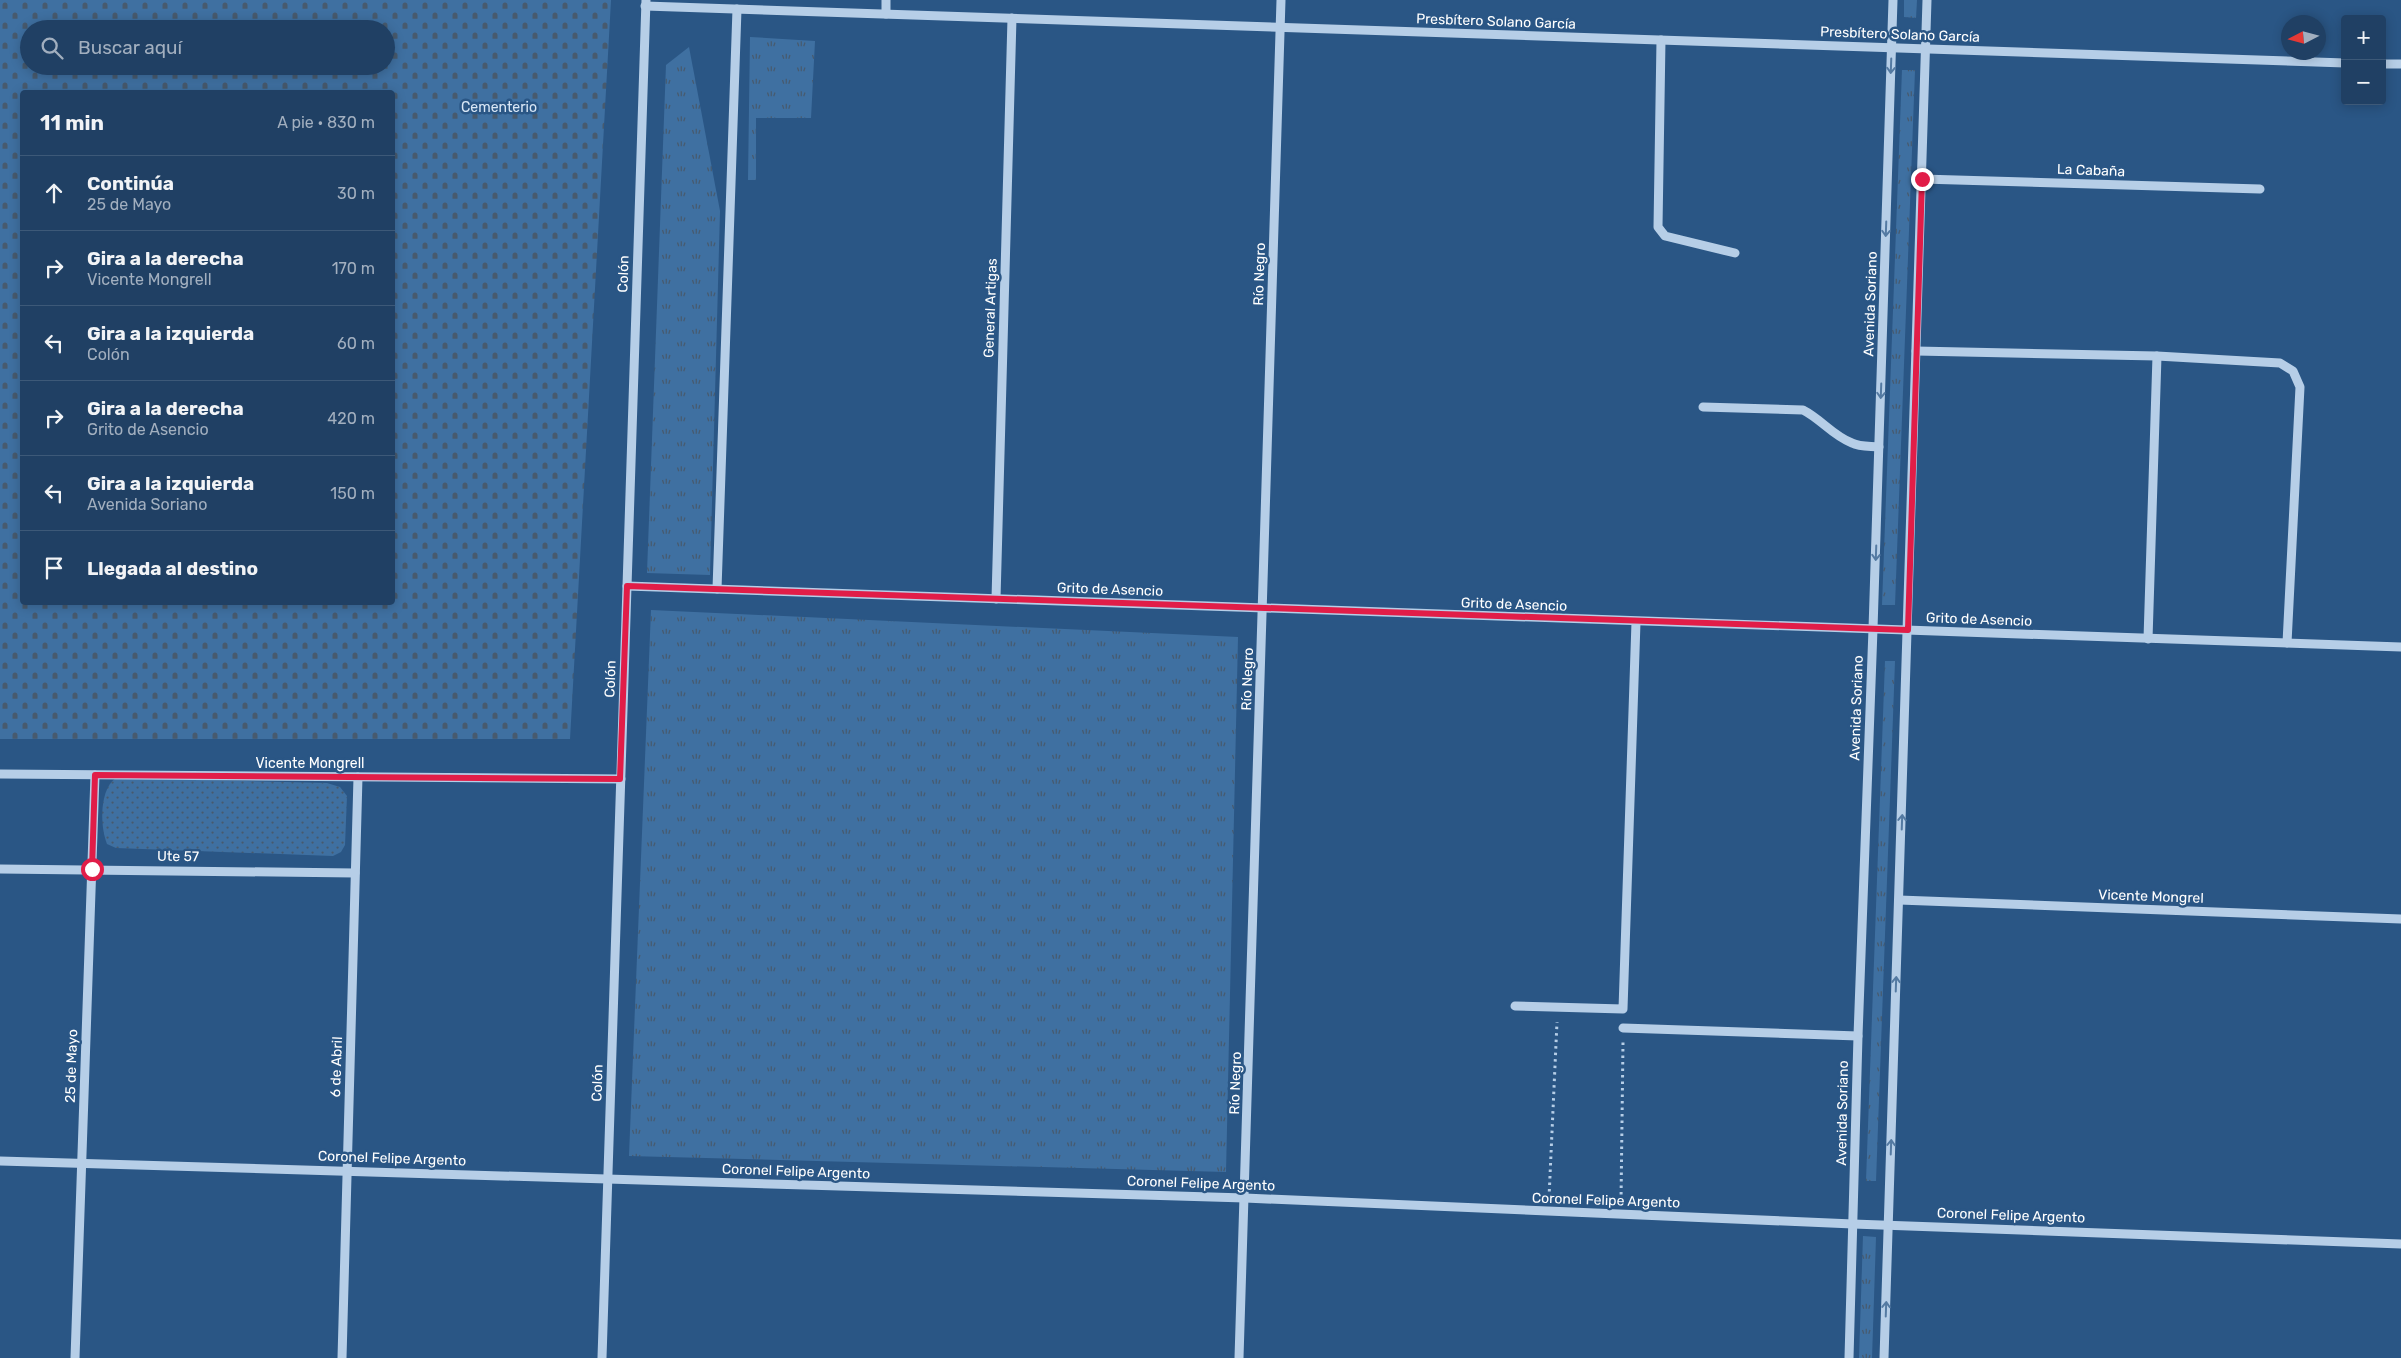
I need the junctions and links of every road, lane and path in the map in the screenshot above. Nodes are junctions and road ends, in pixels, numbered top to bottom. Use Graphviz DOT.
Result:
graph roads {
  1 [pos="886,0"];
  2 [pos="1281,0"];
  3 [pos="1893,0"];
  4 [pos="1927,0"];
  5 [pos="646,3"];
  6 [pos="737,9"];
  7 [pos="886,14"];
  8 [pos="1012,18"];
  9 [pos="1280,27"];
  10 [pos="1661,40"];
  11 [pos="1891,48"];
  12 [pos="1926,49"];
  13 [pos="2341,63"];
  14 [pos="2386,64"];
  15 [pos="2401,64"];
  16 [pos="1922,179"];
  17 [pos="2260,189"];
  18 [pos="1735,252"];
  19 [pos="1916,351"];
  20 [pos="2157,356"];
  21 [pos="1703,407"];
  22 [pos="1879,447"];
  23 [pos="627,586"];
  24 [pos="717,589"];
  25 [pos="996,599"];
  26 [pos="1262,608"];
  27 [pos="1636,622"];
  28 [pos="1873,629"];
  29 [pos="1908,630"];
  30 [pos="2148,639"];
  31 [pos="2287,643"];
  32 [pos="2401,647"];
  33 [pos="0,774"];
  34 [pos="95,775"];
  35 [pos="358,777"];
  36 [pos="620,779"];
  37 [pos="0,869"];
  38 [pos="92,869"];
  39 [pos="355,873"];
  40 [pos="1899,900"];
  41 [pos="2401,919"];
  42 [pos="1515,1006"];
  43 [pos="1558,1007"];
  44 [pos="1623,1028"];
  45 [pos="1858,1036"];
  46 [pos="0,1161"];
  47 [pos="81,1164"];
  48 [pos="347,1170"];
  49 [pos="608,1180"];
  50 [pos="1246,1198"];
  51 [pos="1549,1211"];
  52 [pos="1621,1214"];
  53 [pos="1853,1224"];
  54 [pos="1888,1224"];
  55 [pos="2401,1244"];
  56 [pos="75,1358"];
  57 [pos="342,1358"];
  58 [pos="602,1358"];
  59 [pos="1239,1358"];
  60 [pos="1849,1358"];
  61 [pos="1884,1358"];
  1 -- 7 [label="street"];
  2 -- 9 [label="street, Río Negro"];
  3 -- 11 [label="street, Avenida Soriano"];
  4 -- 12 [label="street"];
  5 -- 6 [label="street, Presbítero Solano García"];
  5 -- 23 [label="street, Colón"];
  6 -- 7 [label="street, Presbítero Solano García"];
  6 -- 24 [label="street"];
  7 -- 8 [label="street, Presbítero Solano García"];
  8 -- 9 [label="street, Presbítero Solano García"];
  8 -- 25 [label="street, General Artigas"];
  9 -- 10 [label="street, Presbítero Solano García"];
  9 -- 26 [label="street, Río Negro"];
  10 -- 11 [label="street, Presbítero Solano García"];
  10 -- 18 [label="street"];
  11 -- 12 [label="street, Presbítero Solano García"];
  11 -- 22 [label="street, Avenida Soriano, one-way"];
  12 -- 13 [label="street, Presbítero Solano García"];
  12 -- 16 [label="street"];
  14 -- 15 [label="street"];
  16 -- 17 [label="street, La Cabaña"];
  16 -- 19 [label="street"];
  19 -- 20 [label="street"];
  19 -- 29 [label="street"];
  20 -- 30 [label="street"];
  20 -- 31 [label="street"];
  21 -- 22 [label="street"];
  22 -- 28 [label="street, Avenida Soriano, one-way"];
  23 -- 24 [label="street, Grito de Asencio"];
  23 -- 36 [label="street, Colón"];
  24 -- 25 [label="street, Grito de Asencio"];
  25 -- 26 [label="street, Grito de Asencio"];
  26 -- 27 [label="street, Grito de Asencio"];
  26 -- 50 [label="street, Río Negro"];
  27 -- 28 [label="street, Grito de Asencio"];
  27 -- 43 [label="street"];
  28 -- 29 [label="street, Grito de Asencio"];
  28 -- 45 [label="street, Avenida Soriano"];
  29 -- 30 [label="street, Grito de Asencio"];
  40 -- 29 [label="street, one-way"];
  30 -- 31 [label="street, Grito de Asencio"];
  31 -- 32 [label="street, Grito de Asencio"];
  33 -- 34 [label="street, Vicente Mongrell"];
  34 -- 35 [label="street, Vicente Mongrell"];
  34 -- 38 [label="street, 25 de Mayo"];
  35 -- 36 [label="street, Vicente Mongrell"];
  35 -- 39 [label="street, 6 de Abril"];
  36 -- 49 [label="street, Colón"];
  37 -- 38 [label="street, Ute 57"];
  38 -- 39 [label="street, Ute 57"];
  38 -- 47 [label="street, 25 de Mayo"];
  39 -- 48 [label="street, 6 de Abril"];
  40 -- 41 [label="street, Vicente Mongrel"];
  54 -- 40 [label="street, one-way"];
  42 -- 43 [label="street"];
  43 -- 51 [label="path"];
  44 -- 45 [label="street"];
  44 -- 52 [label="path"];
  45 -- 53 [label="street, Avenida Soriano"];
  46 -- 47 [label="street, Coronel Felipe Argento"];
  47 -- 48 [label="street, Coronel Felipe Argento"];
  47 -- 56 [label="street, 25 de Mayo"];
  48 -- 49 [label="street, Coronel Felipe Argento"];
  48 -- 57 [label="street, 6 de Abril"];
  49 -- 50 [label="street, Coronel Felipe Argento"];
  49 -- 58 [label="street, Colón"];
  50 -- 51 [label="street, Coronel Felipe Argento"];
  50 -- 59 [label="street, Río Negro"];
  51 -- 52 [label="street, Coronel Felipe Argento"];
  52 -- 53 [label="street, Coronel Felipe Argento"];
  53 -- 54 [label="street, Coronel Felipe Argento"];
  53 -- 60 [label="street, Avenida Soriano"];
  54 -- 55 [label="street, Coronel Felipe Argento"];
  61 -- 54 [label="street, one-way"];
}
